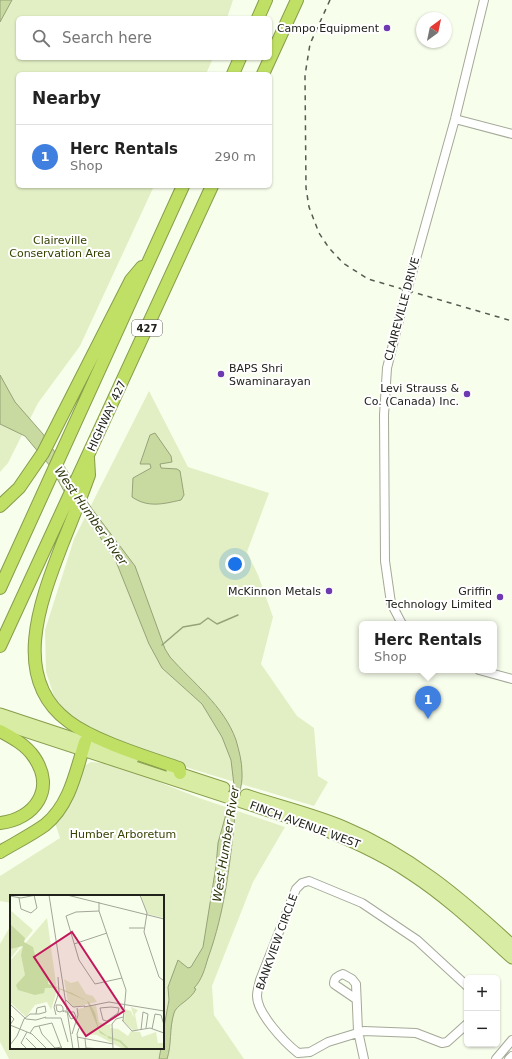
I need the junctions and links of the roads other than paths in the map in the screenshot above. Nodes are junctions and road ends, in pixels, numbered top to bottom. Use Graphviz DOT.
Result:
graph roads {
  1 [pos="266,0"];
  2 [pos="297,0"];
  3 [pos="484,0"];
  4 [pos="259,16"];
  5 [pos="272,54"];
  6 [pos="239,60"];
  7 [pos="269,60"];
  8 [pos="234,72"];
  9 [pos="264,72"];
  10 [pos="455,119"];
  11 [pos="512,134"];
  12 [pos="182,188"];
  13 [pos="211,188"];
  14 [pos="152,253"];
  15 [pos="88,457"];
  16 [pos="0,506"];
  17 [pos="0,588"];
  18 [pos="400,621"];
  19 [pos="0,646"];
  20 [pos="490,673"];
  21 [pos="512,679"];
  22 [pos="0,714"];
  23 [pos="0,723"];
  24 [pos="0,731"];
  25 [pos="84,746"];
  26 [pos="180,773"];
  27 [pos="210,787"];
  28 [pos="258,803"];
  29 [pos="0,823"];
  30 [pos="0,852"];
  31 [pos="512,945"];
  32 [pos="512,958"];
  33 [pos="464,983"];
  34 [pos="356,999"];
  35 [pos="464,1027"];
  36 [pos="358,1031"];
  37 [pos="512,1040"];
  38 [pos="512,1056"];
  39 [pos="364,1059"];
  40 [pos="496,1059"];
  41 [pos="509,1059"];
  1 -- 4 [label="highway"];
  2 -- 5 [label="highway"];
  3 -- 10 [label="street, CLAIREVILLE DRIVE"];
  6 -- 8 [label="highway"];
  7 -- 9 [label="highway"];
  10 -- 11 [label="street"];
  10 -- 18 [label="street, CLAIREVILLE DRIVE"];
  12 -- 14 [label="highway, 427"];
  13 -- 15 [label="highway, HIGHWAY 427 / 427"];
  14 -- 16 [label="highway"];
  14 -- 17 [label="highway, 427"];
  15 -- 19 [label="highway, HIGHWAY 427 / 427"];
  15 -- 26 [label="highway"];
  20 -- 21 [label="street"];
  22 -- 25 [label="main road, FINCH AVENUE WEST"];
  23 -- 25 [label="main road, FINCH AVENUE WEST"];
  24 -- 29 [label="highway"];
  25 -- 26 [label="main road, FINCH AVENUE WEST"];
  25 -- 27 [label="main road, FINCH AVENUE WEST"];
  25 -- 30 [label="highway"];
  26 -- 27 [label="main road, FINCH AVENUE WEST"];
  27 -- 28 [label="main road, FINCH AVENUE WEST"];
  28 -- 31 [label="main road, FINCH AVENUE WEST"];
  28 -- 32 [label="main road, FINCH AVENUE WEST"];
  33 -- 36 [label="street, BANKVIEW CIRCLE"];
  34 -- 36 [label="street"];
  35 -- 36 [label="street, BANKVIEW CIRCLE"];
  36 -- 39 [label="street"];
  37 -- 40 [label="street"];
  38 -- 41 [label="street"];
}
